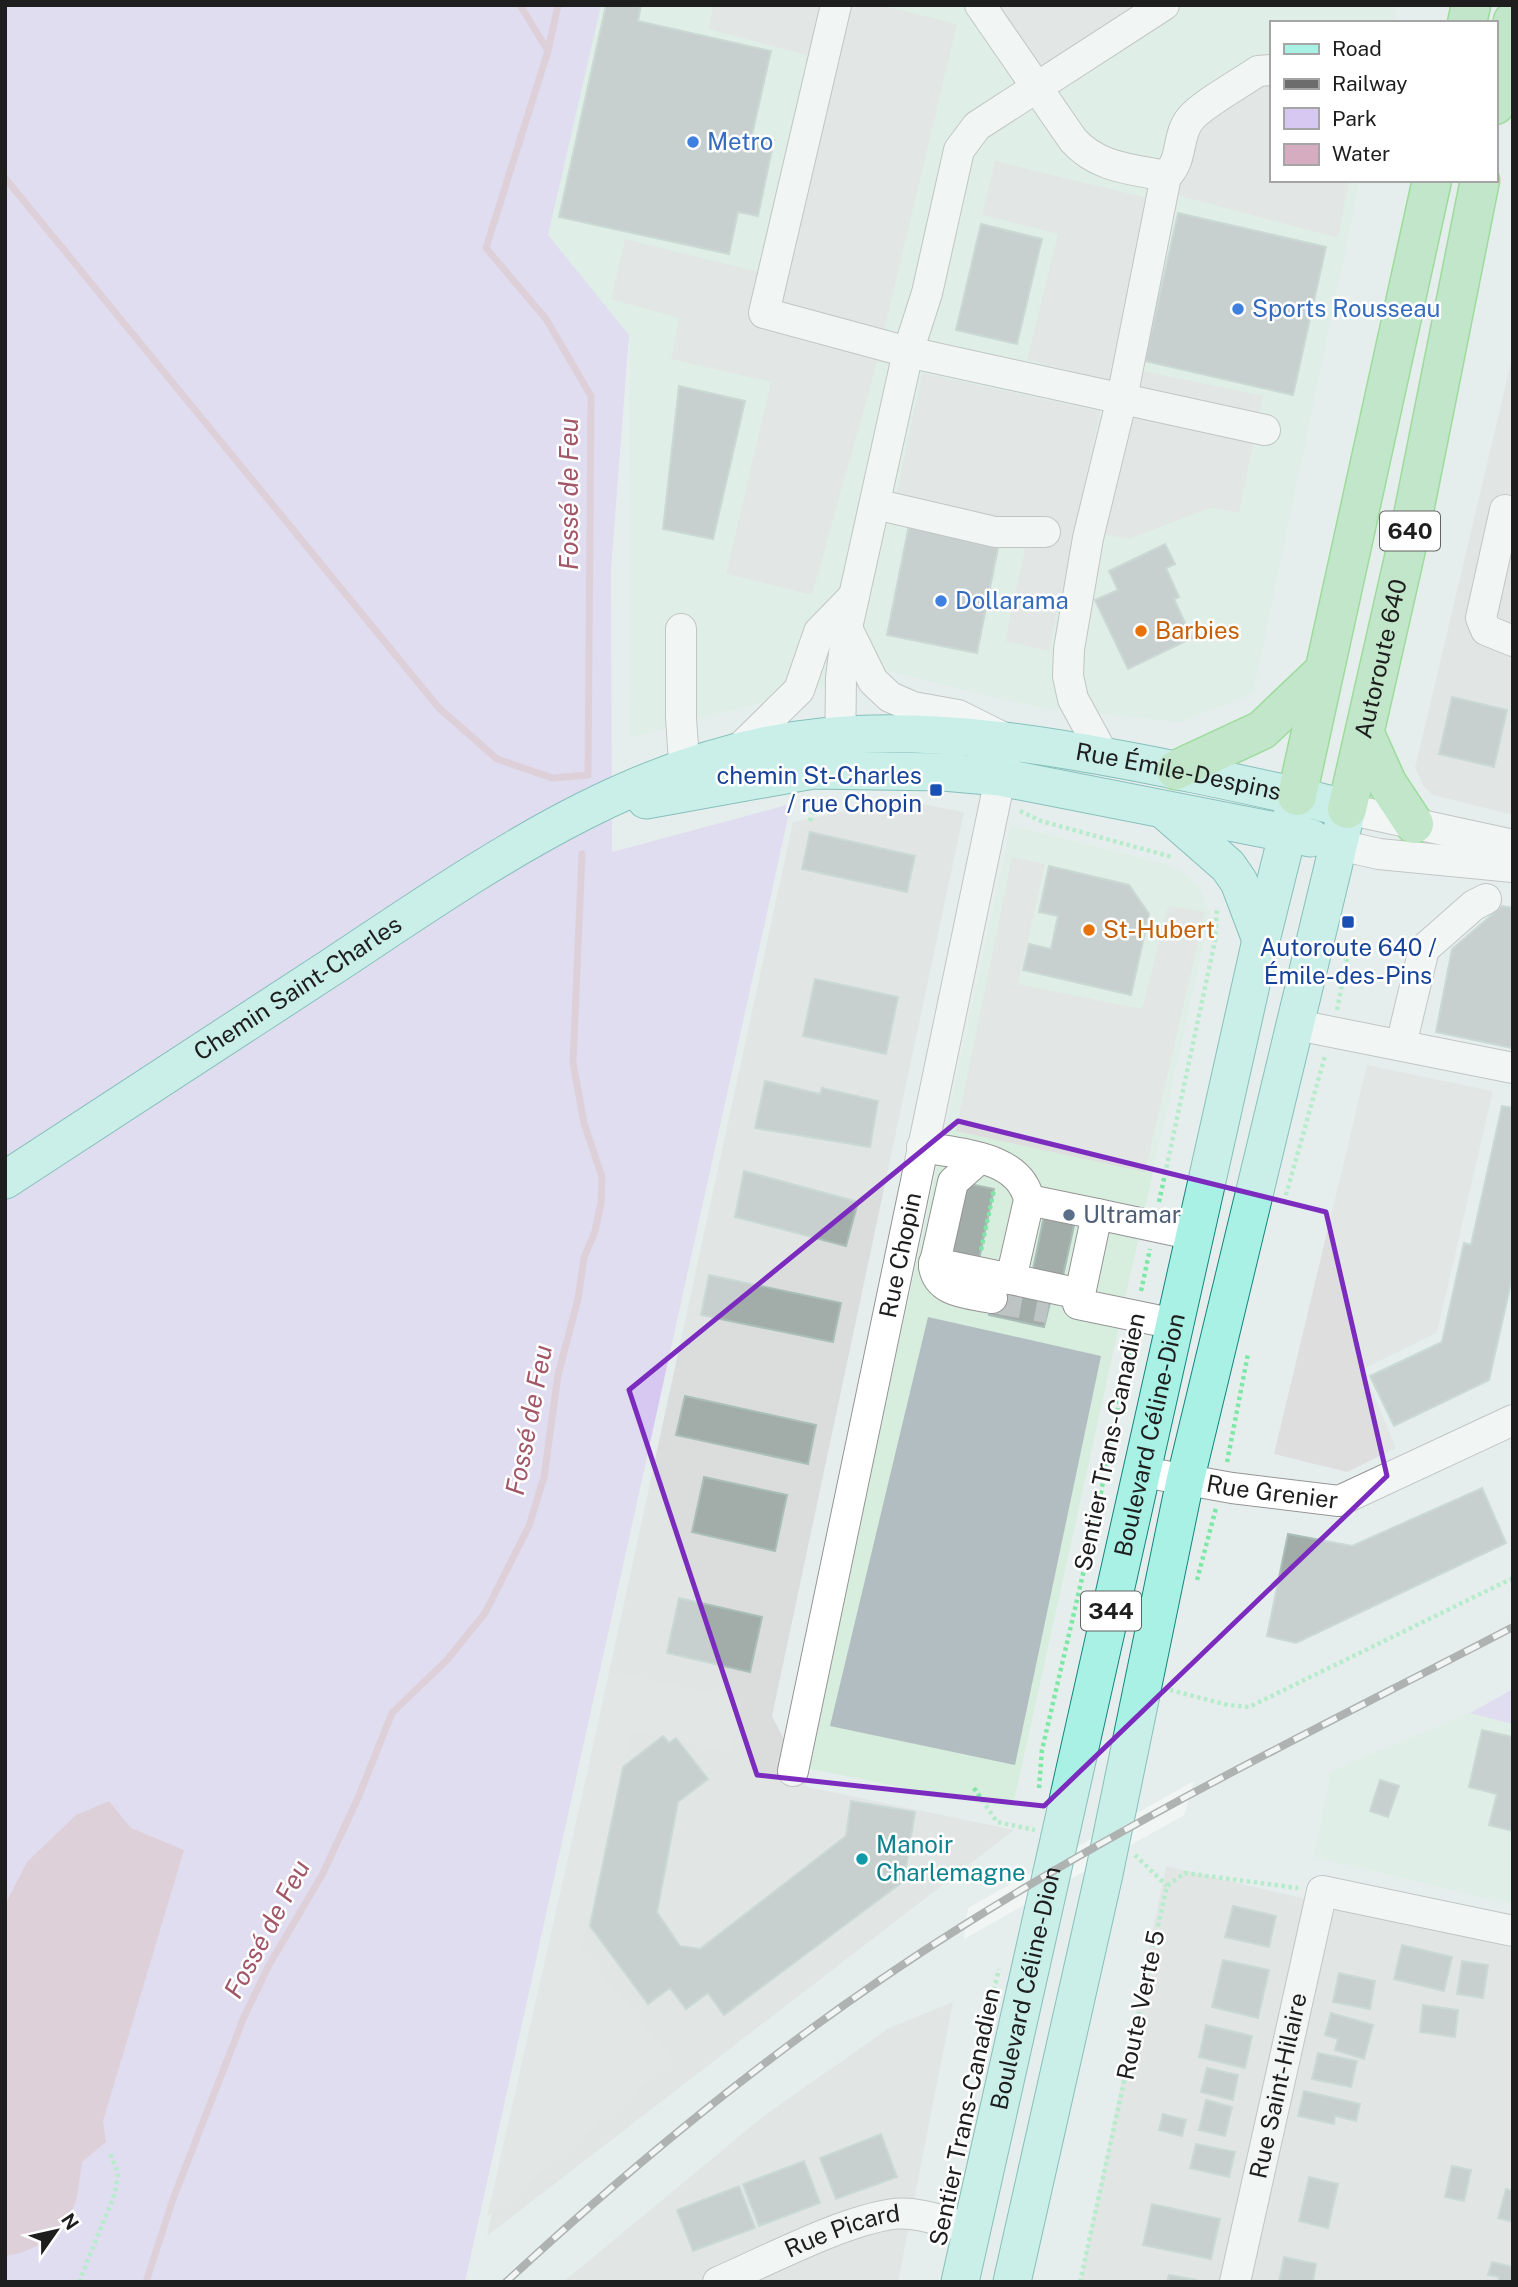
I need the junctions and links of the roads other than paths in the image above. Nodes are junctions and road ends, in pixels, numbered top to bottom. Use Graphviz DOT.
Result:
graph roads {
  1 [pos="836,5"];
  2 [pos="980,5"];
  3 [pos="1164,5"];
  4 [pos="1513,21"];
  5 [pos="1270,70"];
  6 [pos="1039,89"];
  7 [pos="1497,96"];
  8 [pos="1166,176"];
  9 [pos="1432,182"];
  10 [pos="1480,182"];
  11 [pos="908,352"];
  12 [pos="1122,398"];
  13 [pos="1265,430"];
  14 [pos="875,504"];
  15 [pos="1505,510"];
  16 [pos="1045,533"];
  17 [pos="855,596"];
  18 [pos="847,628"];
  19 [pos="681,629"];
  20 [pos="1513,641"];
  21 [pos="1322,673"];
  22 [pos="1365,734"];
  23 [pos="1008,740"];
  24 [pos="840,752"];
  25 [pos="734,753"];
  26 [pos="1104,756"];
  27 [pos="1176,770"];
  28 [pos="1000,777"];
  29 [pos="685,779"];
  30 [pos="1297,796"];
  31 [pos="1160,807"];
  32 [pos="1414,824"];
  33 [pos="1343,827"];
  34 [pos="1288,833"];
  35 [pos="1506,859"];
  36 [pos="1499,901"];
  37 [pos="1261,940"];
  38 [pos="1315,1028"];
  39 [pos="1401,1045"];
  40 [pos="1513,1068"];
  41 [pos="922,1147"];
  42 [pos="980,1158"];
  43 [pos="5,1180"];
  44 [pos="1029,1200"];
  45 [pos="1097,1214"];
  46 [pos="1195,1236"];
  47 [pos="1002,1288"];
  48 [pos="1079,1299"];
  49 [pos="1048,1308"];
  50 [pos="1175,1324"];
  51 [pos="1513,1420"];
  52 [pos="1143,1472"];
  53 [pos="1185,1481"];
  54 [pos="793,1771"];
  55 [pos="1513,1931"];
  56 [pos="972,2229"];
  57 [pos="718,2282"];
  58 [pos="960,2282"];
  59 [pos="1012,2282"];
  60 [pos="1235,2282"];
  1 -- 11 [label="street"];
  2 -- 6 [label="street"];
  3 -- 6 [label="street"];
  4 -- 7 [label="highway"];
  5 -- 8 [label="street"];
  6 -- 8 [label="street"];
  6 -- 11 [label="street"];
  8 -- 12 [label="street"];
  9 -- 21 [label="highway, 640"];
  10 -- 22 [label="highway, Autoroute 640 / 640"];
  11 -- 12 [label="street"];
  11 -- 14 [label="street"];
  12 -- 13 [label="street"];
  12 -- 26 [label="street"];
  14 -- 16 [label="street"];
  14 -- 17 [label="street"];
  15 -- 20 [label="street"];
  17 -- 18 [label="street"];
  17 -- 25 [label="street"];
  18 -- 23 [label="street"];
  18 -- 24 [label="street"];
  19 -- 29 [label="street"];
  21 -- 27 [label="highway"];
  21 -- 30 [label="highway, 640"];
  22 -- 32 [label="highway"];
  22 -- 33 [label="highway, Autoroute 640 / 640"];
  23 -- 24 [label="main road, Rue Émile-Despins"];
  23 -- 26 [label="main road, Rue Émile-Despins"];
  23 -- 28 [label="street, Rue Chopin"];
  24 -- 25 [label="main road, Chemin Saint-Charles"];
  24 -- 28 [label="main road, Rue Émile-Despins"];
  24 -- 29 [label="main road, Chemin Saint-Charles"];
  25 -- 29 [label="main road, Chemin Saint-Charles"];
  26 -- 27 [label="main road, Rue Émile-Despins"];
  27 -- 30 [label="main road, Rue Émile-Despins"];
  28 -- 31 [label="main road, Rue Émile-Despins"];
  28 -- 41 [label="street, Rue Chopin"];
  29 -- 43 [label="main road, Chemin Saint-Charles"];
  30 -- 33 [label="main road, Rue Émile-Despins"];
  30 -- 34 [label="main road, Boulevard Céline-Dion / 640"];
  31 -- 34 [label="main road, Rue Émile-Despins"];
  31 -- 37 [label="main road"];
  32 -- 33 [label="street, Rue Émile-Despins"];
  32 -- 35 [label="street, Rue Émile-Despins"];
  33 -- 34 [label="main road, Rue Émile-Despins"];
  33 -- 35 [label="street, Rue Émile-Despins"];
  33 -- 38 [label="main road, Boulevard Céline-Dion"];
  34 -- 37 [label="main road, Boulevard Céline-Dion"];
  35 -- 36 [label="street"];
  36 -- 39 [label="street"];
  37 -- 46 [label="main road, Boulevard Céline-Dion / 344"];
  38 -- 39 [label="street"];
  38 -- 53 [label="main road, Boulevard Céline-Dion / 344"];
  39 -- 40 [label="street"];
  41 -- 42 [label="street"];
  41 -- 54 [label="street, Rue Chopin"];
  42 -- 44 [label="street"];
  42 -- 47 [label="street"];
  44 -- 45 [label="street"];
  44 -- 47 [label="street"];
  45 -- 46 [label="street"];
  45 -- 48 [label="street"];
  46 -- 50 [label="main road, Boulevard Céline-Dion / 344"];
  47 -- 48 [label="street"];
  48 -- 49 [label="street"];
  48 -- 50 [label="street"];
  50 -- 52 [label="main road, Boulevard Céline-Dion / 344"];
  51 -- 53 [label="street, Rue Grenier"];
  52 -- 53 [label="street, Rue Grenier"];
  52 -- 56 [label="main road, Boulevard Céline-Dion / 344"];
  53 -- 59 [label="main road, Boulevard Céline-Dion / 344"];
  55 -- 60 [label="street, Rue Saint-Hilaire"];
  56 -- 57 [label="street, Rue Picard"];
  56 -- 58 [label="main road, Boulevard Céline-Dion / 344"];
}
